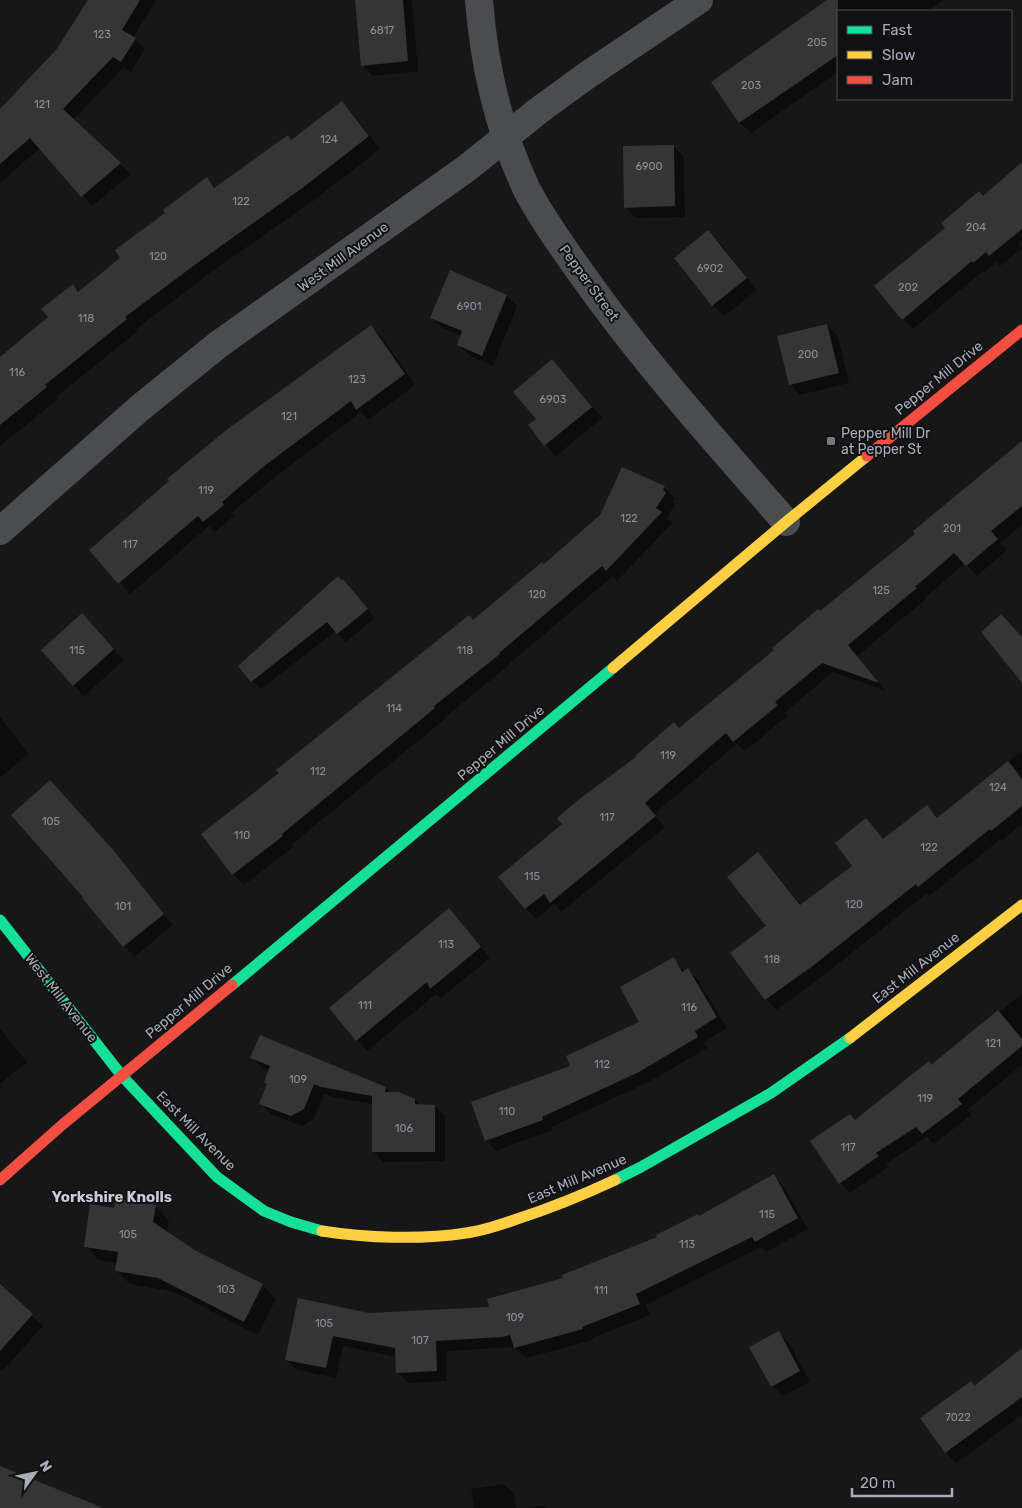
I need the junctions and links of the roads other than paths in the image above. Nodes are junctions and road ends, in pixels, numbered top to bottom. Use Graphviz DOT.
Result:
graph roads {
  1 [pos="479,0"];
  2 [pos="699,0"];
  3 [pos="506,137"];
  4 [pos="1022,330"];
  5 [pos="786,522"];
  6 [pos="0,532"];
  7 [pos="1022,905"];
  8 [pos="0,920"];
  9 [pos="122,1076"];
  10 [pos="0,1180"];
  1 -- 3 [label="street, Pepper Street"];
  2 -- 3 [label="street, West Mill Avenue"];
  3 -- 5 [label="street, Pepper Street"];
  3 -- 6 [label="street, West Mill Avenue"];
  4 -- 5 [label="street, Pepper Mill Drive"];
  5 -- 9 [label="street, Pepper Mill Drive"];
  7 -- 9 [label="street, East Mill Avenue"];
  8 -- 9 [label="street, West Mill Avenue"];
  9 -- 10 [label="street, Pepper Mill Drive"];
}
